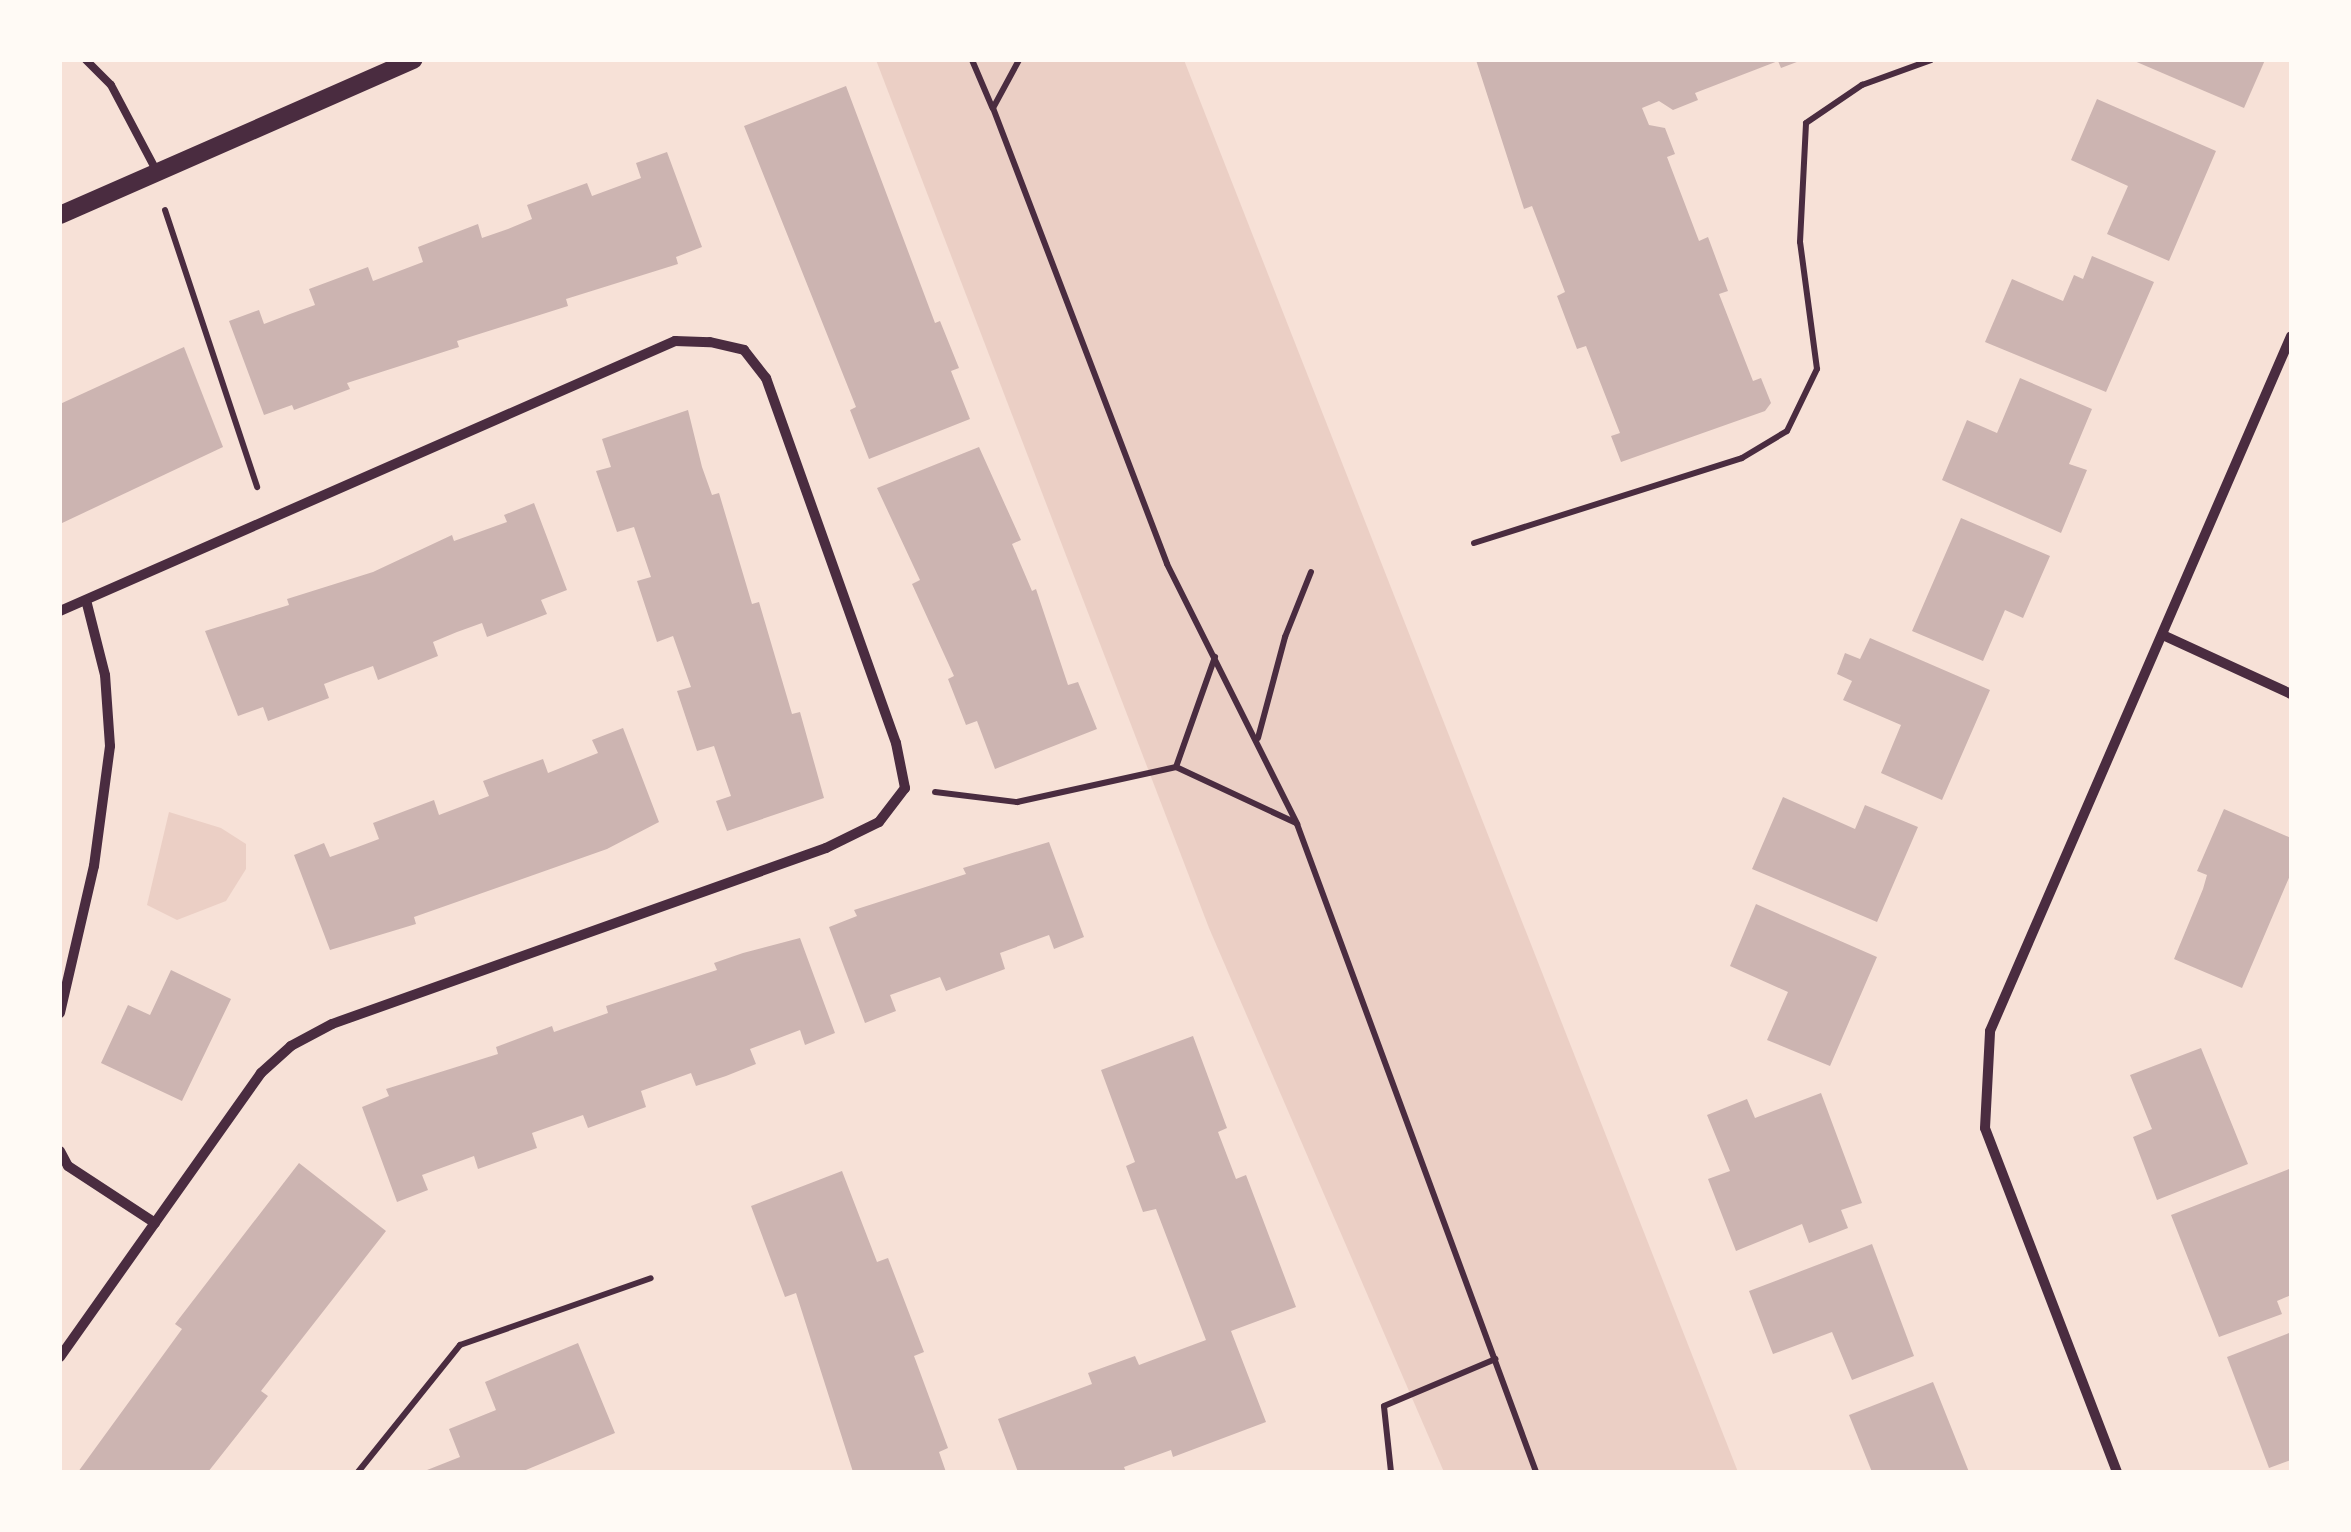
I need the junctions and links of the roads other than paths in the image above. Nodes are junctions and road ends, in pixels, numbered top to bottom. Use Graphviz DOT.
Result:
graph roads {
  1 [pos="86,60"];
  2 [pos="413,60"];
  3 [pos="157,172"];
  4 [pos="60,215"];
  5 [pos="2291,336"];
  6 [pos="86,600"];
  7 [pos="60,611"];
  8 [pos="2165,636"];
  9 [pos="2291,694"];
  10 [pos="60,1013"];
  11 [pos="60,1150"];
  12 [pos="155,1223"];
  13 [pos="60,1357"];
  14 [pos="2117,1472"];
  1 -- 3 [label="lane"];
  2 -- 3 [label="street"];
  3 -- 4 [label="street"];
  5 -- 8 [label="street"];
  6 -- 7 [label="street"];
  6 -- 10 [label="street"];
  6 -- 12 [label="street"];
  8 -- 9 [label="street"];
  8 -- 14 [label="street"];
  11 -- 12 [label="street"];
  12 -- 13 [label="street"];
}
